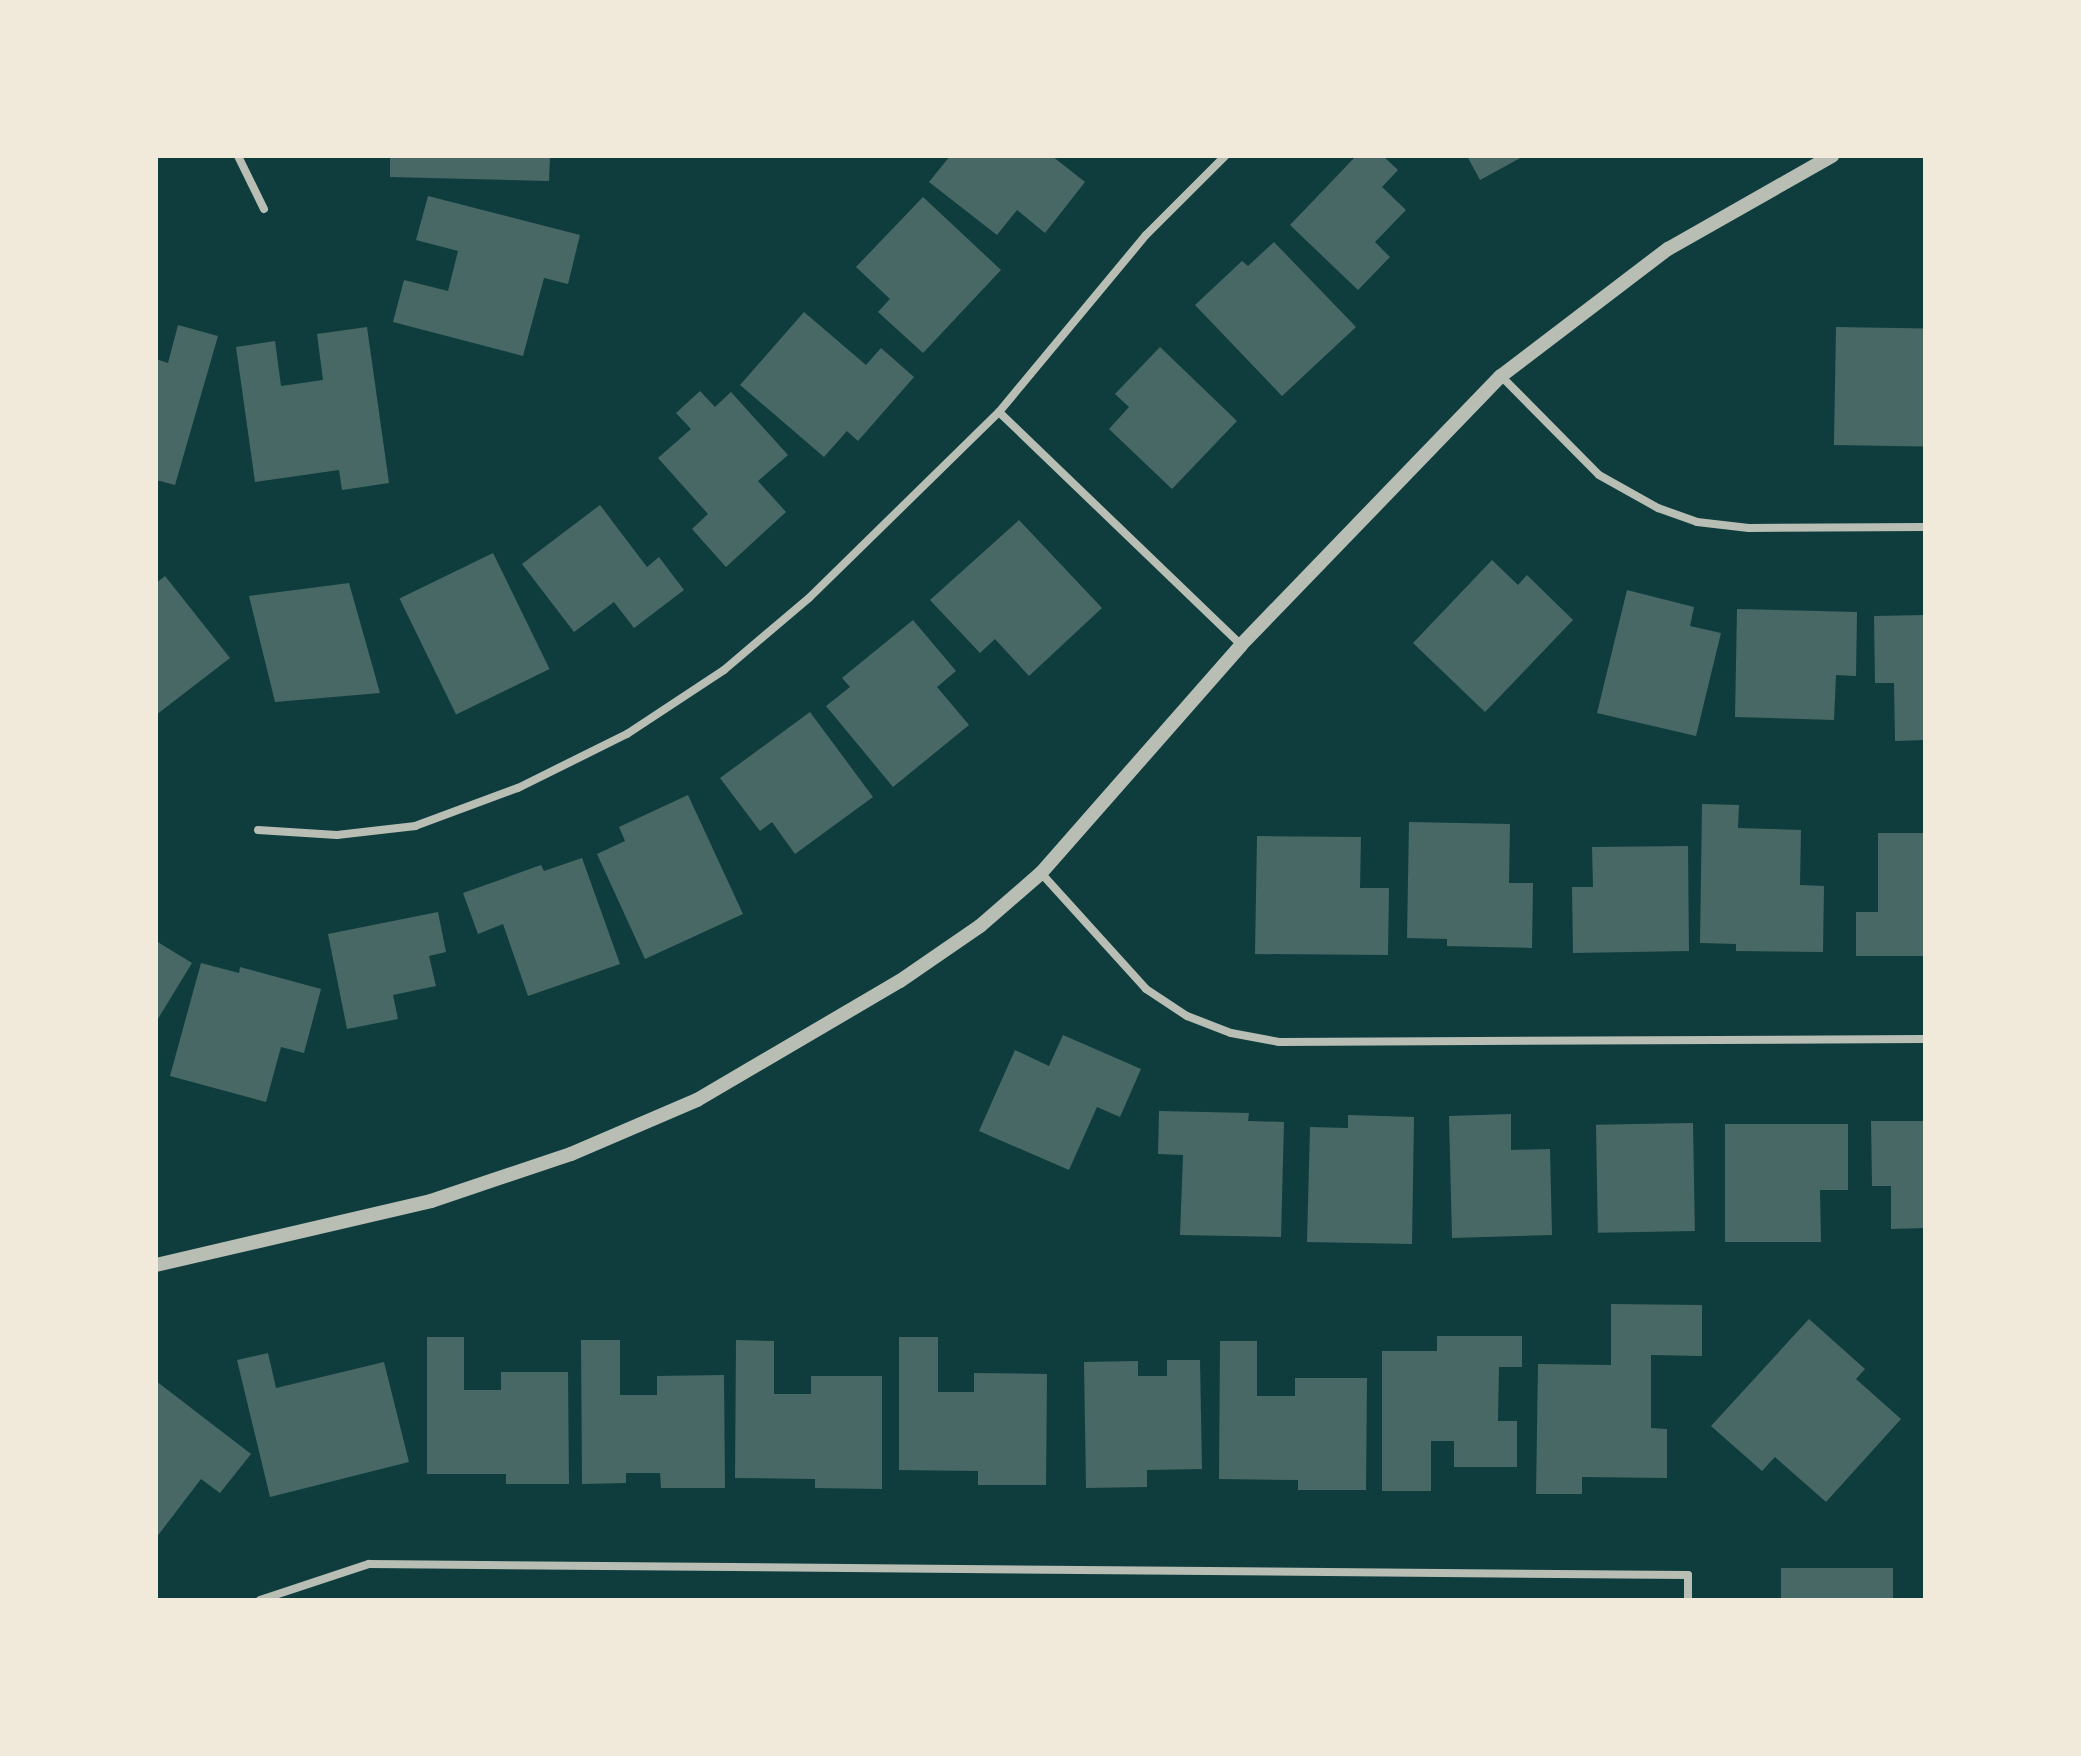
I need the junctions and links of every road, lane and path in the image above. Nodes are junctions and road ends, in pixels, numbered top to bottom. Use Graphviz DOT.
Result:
graph roads {
  1 [pos="238,156"];
  2 [pos="1225,156"];
  3 [pos="1832,156"];
  4 [pos="264,209"];
  5 [pos="1501,376"];
  6 [pos="999,412"];
  7 [pos="1925,527"];
  8 [pos="1241,645"];
  9 [pos="258,830"];
  10 [pos="1041,873"];
  11 [pos="1925,1039"];
  12 [pos="156,1265"];
  13 [pos="260,1600"];
  14 [pos="1688,1600"];
  1 -- 4 [label="street"];
  2 -- 6 [label="street"];
  3 -- 5 [label="street"];
  5 -- 7 [label="street"];
  5 -- 8 [label="street"];
  6 -- 8 [label="street"];
  6 -- 9 [label="street"];
  8 -- 10 [label="street"];
  10 -- 11 [label="street"];
  10 -- 12 [label="street"];
  13 -- 14 [label="street"];
}
